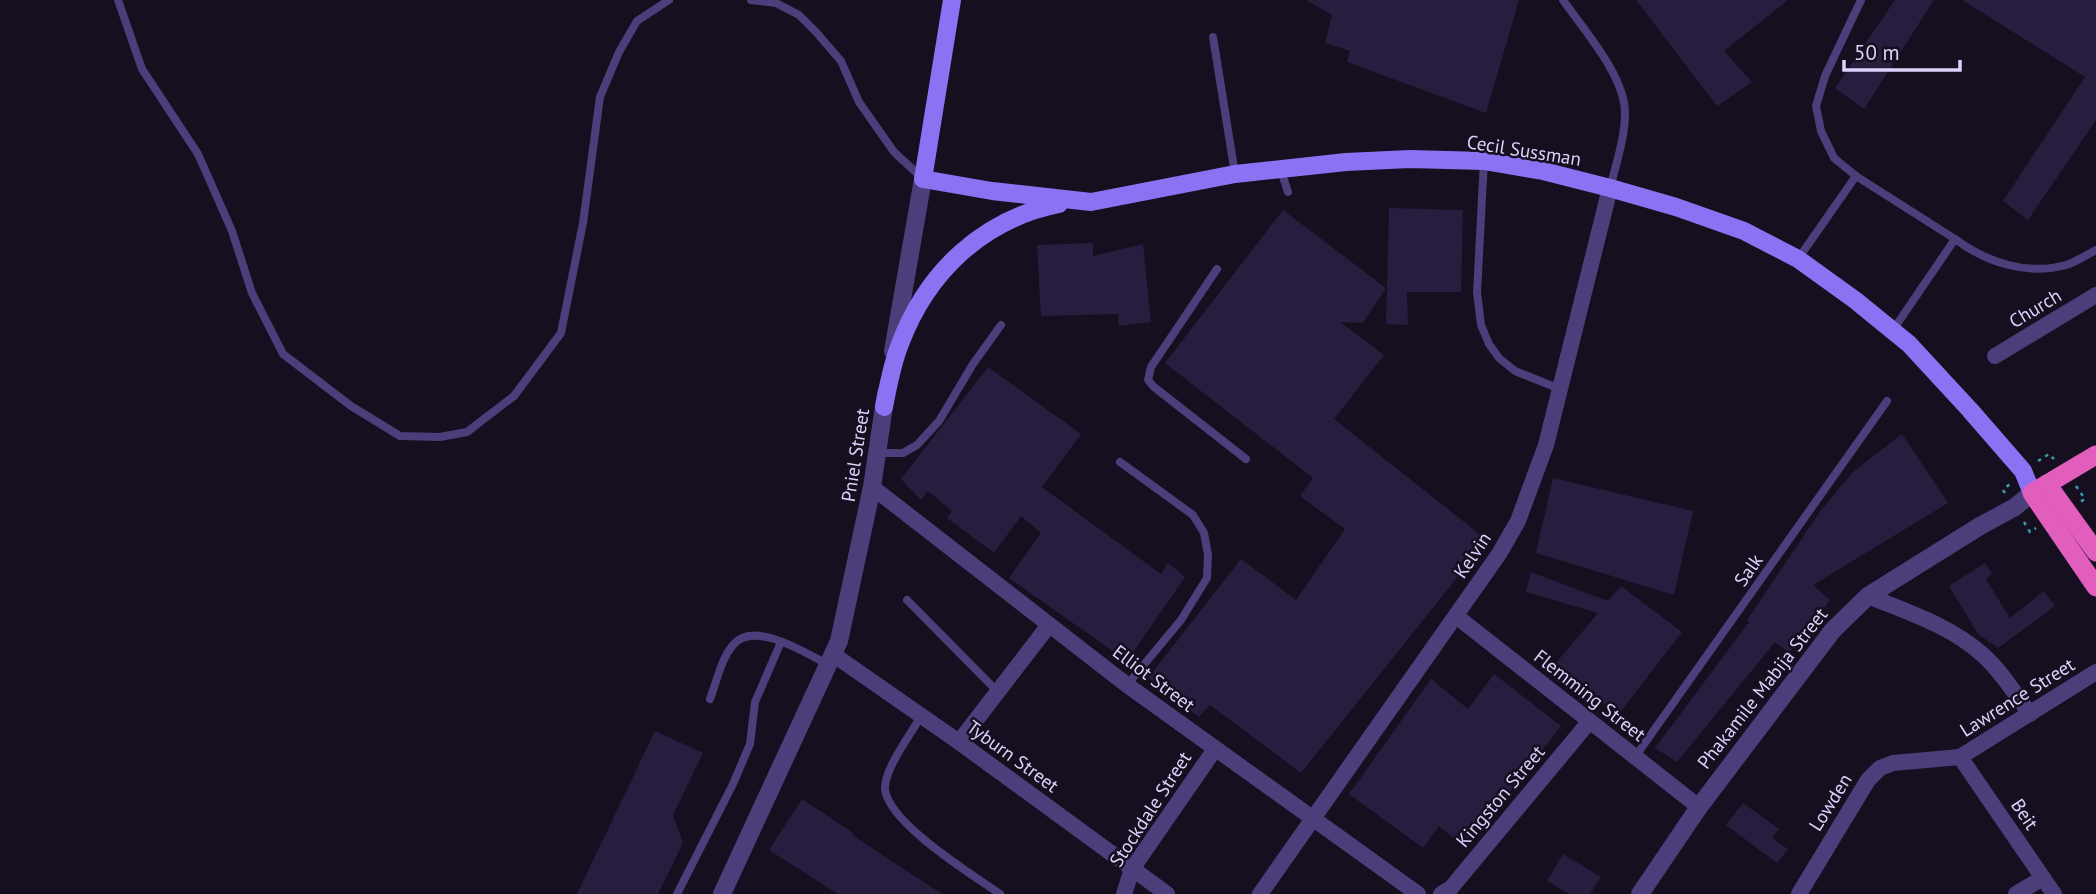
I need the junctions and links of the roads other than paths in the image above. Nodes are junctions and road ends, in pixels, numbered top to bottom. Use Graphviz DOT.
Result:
graph roads {
  1 [pos="118,0"];
  2 [pos="669,0"];
  3 [pos="751,0"];
  4 [pos="952,0"];
  5 [pos="1563,0"];
  6 [pos="1861,0"];
  7 [pos="1213,37"];
  8 [pos="1484,161"];
  9 [pos="1281,171"];
  10 [pos="1235,174"];
  11 [pos="1856,176"];
  12 [pos="923,179"];
  13 [pos="1610,188"];
  14 [pos="1288,192"];
  15 [pos="1091,202"];
  16 [pos="1955,239"];
  17 [pos="2096,250"];
  18 [pos="1798,259"];
  19 [pos="1217,269"];
  20 [pos="2096,295"];
  21 [pos="1001,325"];
  22 [pos="1893,330"];
  23 [pos="1995,356"];
  24 [pos="1560,389"];
  25 [pos="1887,401"];
  26 [pos="884,407"];
  27 [pos="877,453"];
  28 [pos="2096,455"];
  29 [pos="1246,459"];
  30 [pos="1120,462"];
  31 [pos="872,487"];
  32 [pos="2039,489"];
  33 [pos="2096,552"];
  34 [pos="2096,587"];
  35 [pos="1868,596"];
  36 [pos="907,600"];
  37 [pos="1456,615"];
  38 [pos="1049,625"];
  39 [pos="780,642"];
  40 [pos="831,660"];
  41 [pos="2096,672"];
  42 [pos="1127,685"];
  43 [pos="998,692"];
  44 [pos="710,699"];
  45 [pos="2031,714"];
  46 [pos="922,716"];
  47 [pos="1589,722"];
  48 [pos="959,742"];
  49 [pos="1214,749"];
  50 [pos="1634,757"];
  51 [pos="1961,757"];
  52 [pos="1699,807"];
  53 [pos="1314,818"];
  54 [pos="1132,869"];
  55 [pos="2043,878"];
  56 [pos="677,894"];
  57 [pos="722,894"];
  58 [pos="1000,894"];
  59 [pos="1124,894"];
  60 [pos="1167,894"];
  61 [pos="1260,894"];
  62 [pos="1418,894"];
  63 [pos="1441,894"];
  64 [pos="1640,894"];
  65 [pos="1799,894"];
  66 [pos="2016,894"];
  67 [pos="2054,894"];
  1 -- 2 [label="lane"];
  3 -- 12 [label="lane"];
  4 -- 12 [label="main road, Pniel Street"];
  5 -- 13 [label="lane"];
  6 -- 11 [label="lane"];
  7 -- 10 [label="lane"];
  8 -- 9 [label="main road, Cecil Sussman"];
  8 -- 13 [label="main road, Cecil Sussman"];
  8 -- 24 [label="lane"];
  9 -- 10 [label="main road, Cecil Sussman"];
  9 -- 14 [label="lane"];
  10 -- 15 [label="main road, Cecil Sussman"];
  11 -- 16 [label="lane"];
  11 -- 18 [label="lane"];
  12 -- 15 [label="main road, Cecil Sussman"];
  12 -- 26 [label="street, Pniel Street"];
  13 -- 18 [label="main road, Cecil Sussman"];
  13 -- 24 [label="street, Kelvin"];
  15 -- 26 [label="main road"];
  16 -- 17 [label="lane"];
  16 -- 22 [label="lane"];
  18 -- 22 [label="main road, Cecil Sussman"];
  19 -- 29 [label="lane"];
  20 -- 23 [label="street, Church"];
  21 -- 27 [label="lane"];
  22 -- 32 [label="main road, Cecil Sussman"];
  24 -- 37 [label="street, Kelvin"];
  25 -- 50 [label="lane, Salk"];
  26 -- 27 [label="street, Pniel Street"];
  27 -- 31 [label="street, Pniel Street"];
  28 -- 32 [label="highway, Phakamile Mabija Street"];
  30 -- 42 [label="lane"];
  31 -- 38 [label="street, Elliot Street"];
  31 -- 40 [label="street, Pniel Street"];
  32 -- 33 [label="highway"];
  32 -- 34 [label="highway"];
  32 -- 35 [label="street, Phakamile Mabija Street"];
  35 -- 45 [label="street"];
  35 -- 52 [label="street, Phakamile Mabija Street"];
  36 -- 43 [label="lane"];
  37 -- 47 [label="street, Flemming Street"];
  37 -- 53 [label="street, Kelvin"];
  38 -- 42 [label="street, Elliot Street"];
  38 -- 43 [label="street"];
  39 -- 40 [label="lane"];
  39 -- 44 [label="lane"];
  39 -- 56 [label="lane"];
  40 -- 46 [label="street, Tyburn Street"];
  40 -- 57 [label="street, Pniel Street"];
  41 -- 45 [label="street, Lawrence Street"];
  42 -- 49 [label="street, Elliot Street"];
  43 -- 48 [label="street"];
  45 -- 51 [label="street, Lawrence Street"];
  46 -- 48 [label="street, Tyburn Street"];
  46 -- 58 [label="lane"];
  47 -- 50 [label="street, Flemming Street"];
  47 -- 63 [label="street, Kingston Street"];
  48 -- 54 [label="street, Tyburn Street"];
  49 -- 53 [label="street, Elliot Street"];
  49 -- 54 [label="street, Stockdale Street"];
  50 -- 52 [label="street, Flemming Street"];
  51 -- 55 [label="street, Beit"];
  51 -- 65 [label="street, Lowden"];
  52 -- 64 [label="street, Phakamile Mabija Street"];
  53 -- 61 [label="street, Kelvin"];
  53 -- 62 [label="street, Elliot Street"];
  54 -- 59 [label="street, Stockdale Street"];
  54 -- 60 [label="street, Tyburn Street"];
  55 -- 66 [label="street"];
  55 -- 67 [label="street, Beit"];
}
